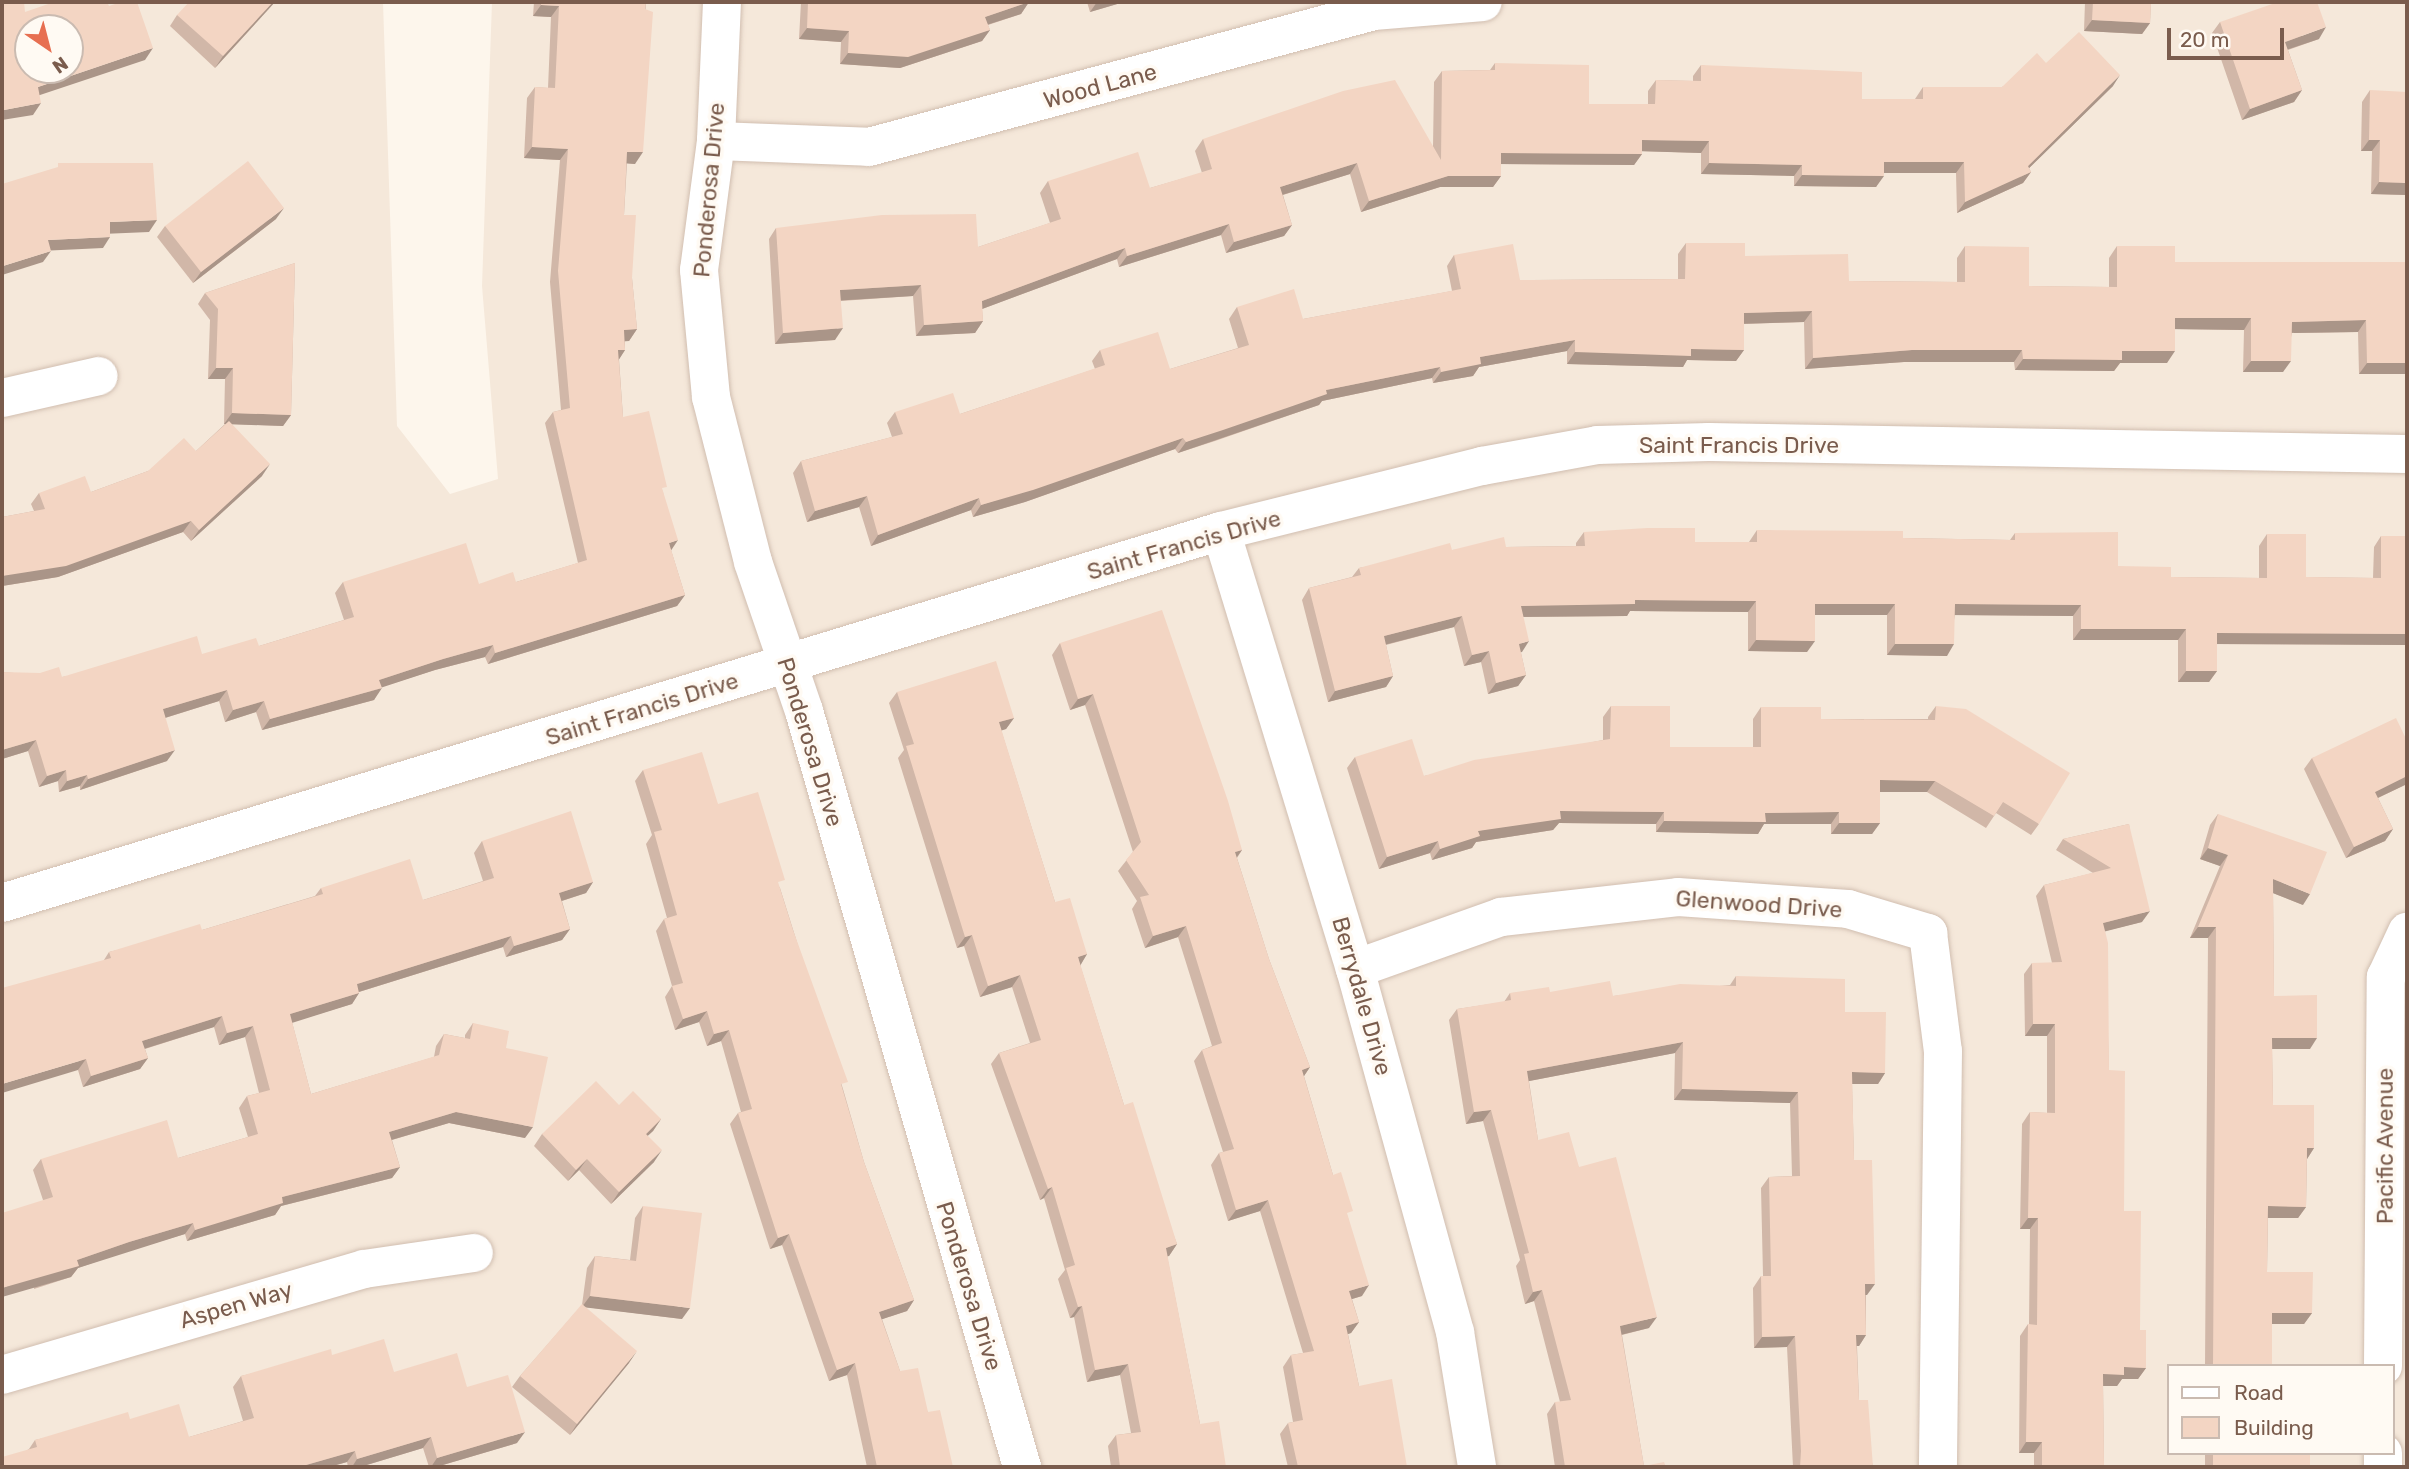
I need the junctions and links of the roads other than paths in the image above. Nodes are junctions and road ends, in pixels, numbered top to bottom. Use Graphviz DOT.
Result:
graph roads {
  1 [pos="722,2"];
  2 [pos="1483,2"];
  3 [pos="716,141"];
  4 [pos="99,376"];
  5 [pos="2,398"];
  6 [pos="2407,454"];
  7 [pos="1221,531"];
  8 [pos="787,665"];
  9 [pos="2,902"];
  10 [pos="2407,932"];
  11 [pos="1355,969"];
  12 [pos="474,1253"];
  13 [pos="2384,1364"];
  14 [pos="2,1375"];
  15 [pos="1022,1467"];
  16 [pos="1477,1467"];
  17 [pos="1938,1467"];
  1 -- 3 [label="street, Ponderosa Drive"];
  2 -- 3 [label="street, Wood Lane"];
  3 -- 8 [label="street, Ponderosa Drive"];
  4 -- 5 [label="street"];
  6 -- 7 [label="street, Saint Francis Drive"];
  7 -- 8 [label="street, Saint Francis Drive"];
  7 -- 11 [label="street, Berrydale Drive"];
  8 -- 9 [label="street, Saint Francis Drive"];
  8 -- 15 [label="street, Ponderosa Drive"];
  10 -- 13 [label="street, Pacific Avenue"];
  11 -- 16 [label="street, Berrydale Drive"];
  11 -- 17 [label="street, Glenwood Drive"];
  12 -- 14 [label="street, Aspen Way"];
}
